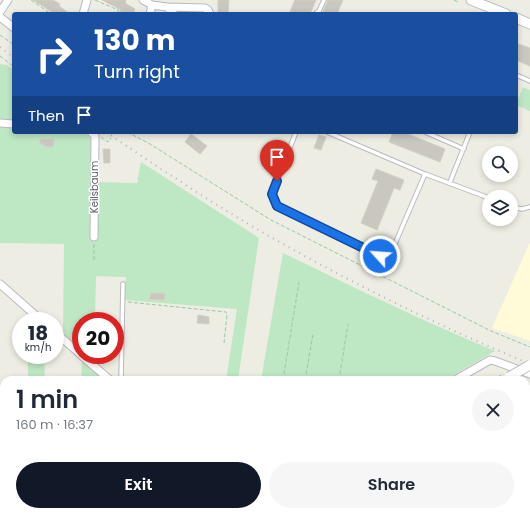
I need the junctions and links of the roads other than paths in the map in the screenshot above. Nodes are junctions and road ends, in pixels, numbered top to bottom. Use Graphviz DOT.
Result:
graph roads {
  1 [pos="8,0"];
  2 [pos="87,0"];
  3 [pos="143,0"];
  4 [pos="324,0"];
  5 [pos="471,0"];
  6 [pos="152,5"];
  7 [pos="167,7"];
  8 [pos="0,12"];
  9 [pos="84,12"];
  10 [pos="150,12"];
  11 [pos="172,12"];
  12 [pos="209,12"];
  13 [pos="318,12"];
  14 [pos="501,12"];
  15 [pos="0,17"];
  16 [pos="518,19"];
  17 [pos="530,24"];
  18 [pos="12,26"];
  19 [pos="518,76"];
  20 [pos="530,81"];
  21 [pos="0,124"];
  22 [pos="12,124"];
  23 [pos="94,134"];
  24 [pos="295,134"];
  25 [pos="332,134"];
  26 [pos="430,134"];
  27 [pos="469,134"];
  28 [pos="464,148"];
  29 [pos="425,174"];
  30 [pos="450,182"];
  31 [pos="482,195"];
  32 [pos="530,207"];
  33 [pos="518,208"];
  34 [pos="94,237"];
  35 [pos="0,284"];
  36 [pos="123,284"];
  37 [pos="32,312"];
  38 [pos="64,340"];
  39 [pos="72,347"];
  40 [pos="91,364"];
  41 [pos="530,365"];
  42 [pos="530,374"];
  43 [pos="105,376"];
  44 [pos="121,376"];
  45 [pos="462,376"];
  46 [pos="507,376"];
  1 -- 8 [label="street"];
  2 -- 9 [label="street"];
  3 -- 6 [label="street"];
  4 -- 13 [label="lane"];
  5 -- 14 [label="main road"];
  6 -- 7 [label="street"];
  6 -- 10 [label="street"];
  7 -- 11 [label="street"];
  7 -- 12 [label="street"];
  15 -- 18 [label="street"];
  16 -- 17 [label="main road"];
  19 -- 20 [label="lane"];
  21 -- 22 [label="street"];
  23 -- 34 [label="street, Keilsbaum"];
  24 -- 29 [label="lane"];
  25 -- 29 [label="lane"];
  26 -- 28 [label="lane"];
  27 -- 28 [label="lane"];
  28 -- 30 [label="lane"];
  29 -- 30 [label="lane"];
  30 -- 31 [label="lane"];
  32 -- 33 [label="lane"];
  35 -- 37 [label="street"];
  36 -- 44 [label="lane"];
  38 -- 39 [label="street"];
  40 -- 43 [label="street"];
  41 -- 46 [label="main road, bridge"];
  42 -- 45 [label="street"];
}
